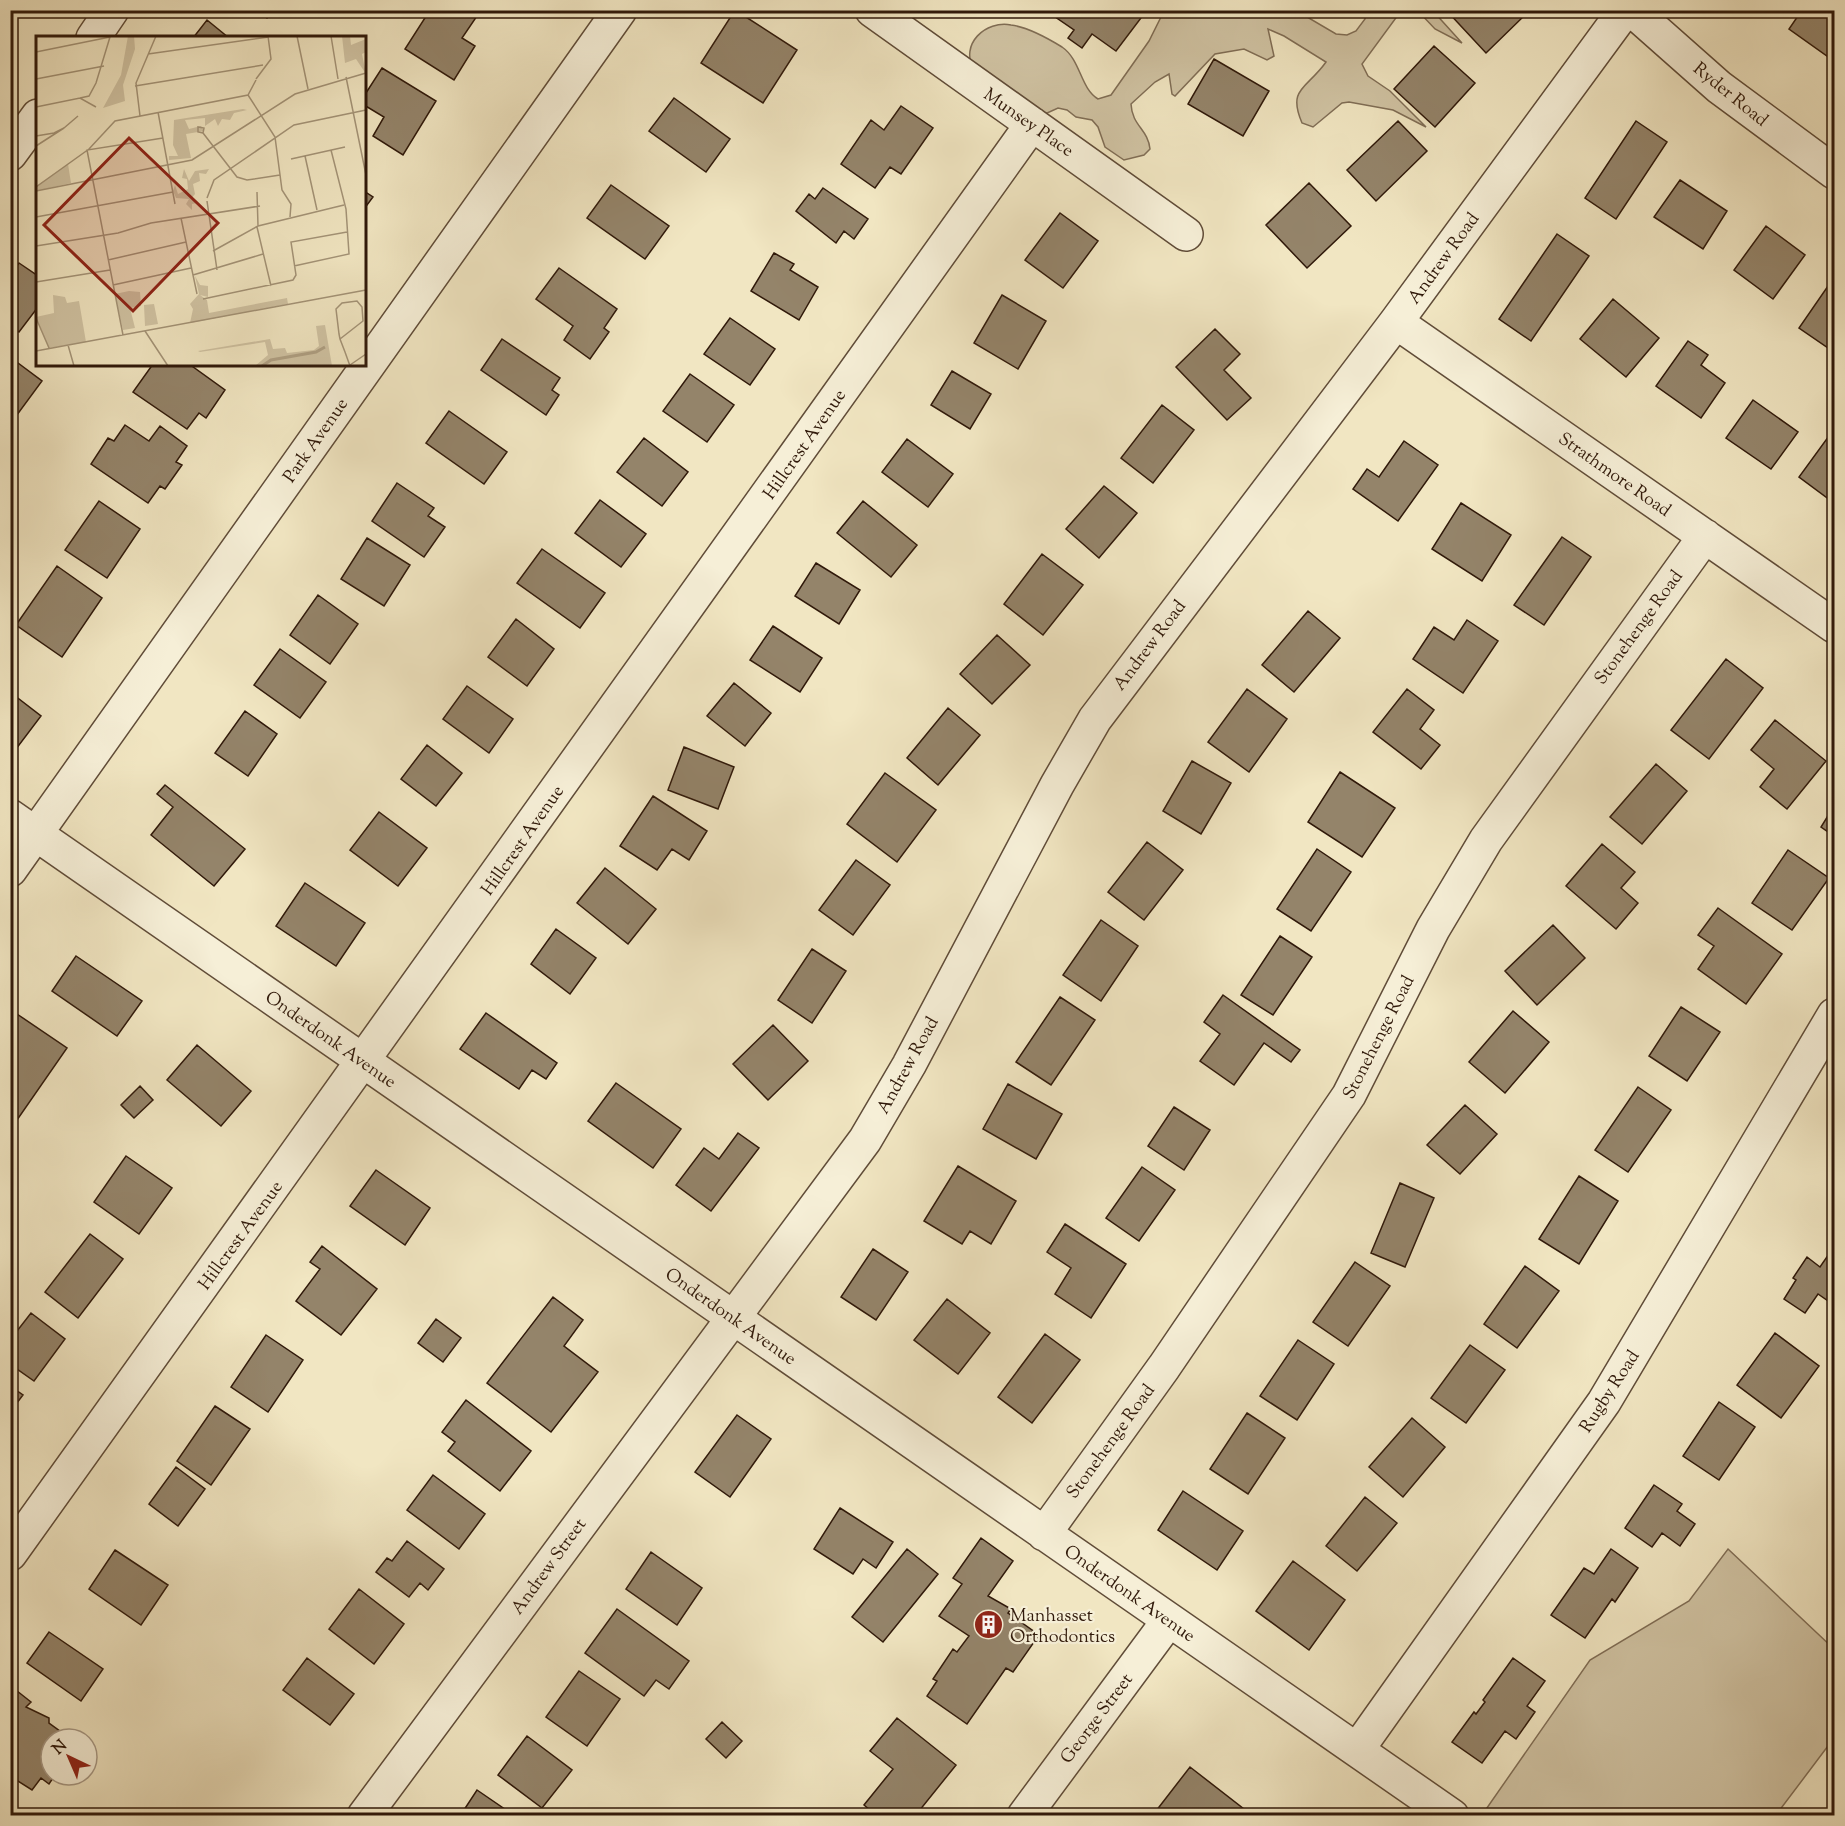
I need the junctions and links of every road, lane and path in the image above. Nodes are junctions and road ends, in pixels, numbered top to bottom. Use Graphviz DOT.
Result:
graph roads {
  1 [pos="112,10"];
  2 [pos="620,10"];
  3 [pos="872,10"];
  4 [pos="1625,10"];
  5 [pos="1632,10"];
  6 [pos="94,36"];
  7 [pos="36,119"];
  8 [pos="1032,124"];
  9 [pos="10,154"];
  10 [pos="1834,172"];
  11 [pos="1186,234"];
  12 [pos="1396,322"];
  13 [pos="366,357"];
  14 [pos="359,366"];
  15 [pos="1705,536"];
  16 [pos="1834,626"];
  17 [pos="23,825"];
  18 [pos="10,870"];
  19 [pos="1834,1015"];
  20 [pos="364,1062"];
  21 [pos="732,1317"];
  22 [pos="1044,1533"];
  23 [pos="10,1554"];
  24 [pos="1168,1620"];
  25 [pos="1357,1750"];
  26 [pos="364,1815"];
  27 [pos="1024,1815"];
  28 [pos="1452,1815"];
  1 -- 6 [label="street"];
  2 -- 13 [label="street, Park Avenue"];
  3 -- 8 [label="street, Munsey Place"];
  4 -- 12 [label="street, Andrew Road"];
  5 -- 10 [label="street, Ryder Road"];
  7 -- 9 [label="street"];
  8 -- 11 [label="street, Munsey Place"];
  8 -- 20 [label="street, Hillcrest Avenue"];
  12 -- 15 [label="street, Strathmore Road"];
  12 -- 21 [label="street, Andrew Road"];
  14 -- 17 [label="street, Park Avenue"];
  15 -- 16 [label="street, Strathmore Road"];
  15 -- 22 [label="street, Stonehenge Road"];
  17 -- 18 [label="street, Park Avenue"];
  17 -- 20 [label="street, Onderdonk Avenue"];
  19 -- 25 [label="street, Rugby Road"];
  20 -- 21 [label="street, Onderdonk Avenue"];
  20 -- 23 [label="street, Hillcrest Avenue"];
  21 -- 22 [label="street, Onderdonk Avenue"];
  21 -- 26 [label="street, Andrew Street"];
  22 -- 24 [label="street, Onderdonk Avenue"];
  24 -- 25 [label="street, Onderdonk Avenue"];
  24 -- 27 [label="street, George Street"];
  25 -- 28 [label="street, Onderdonk Avenue"];
}
